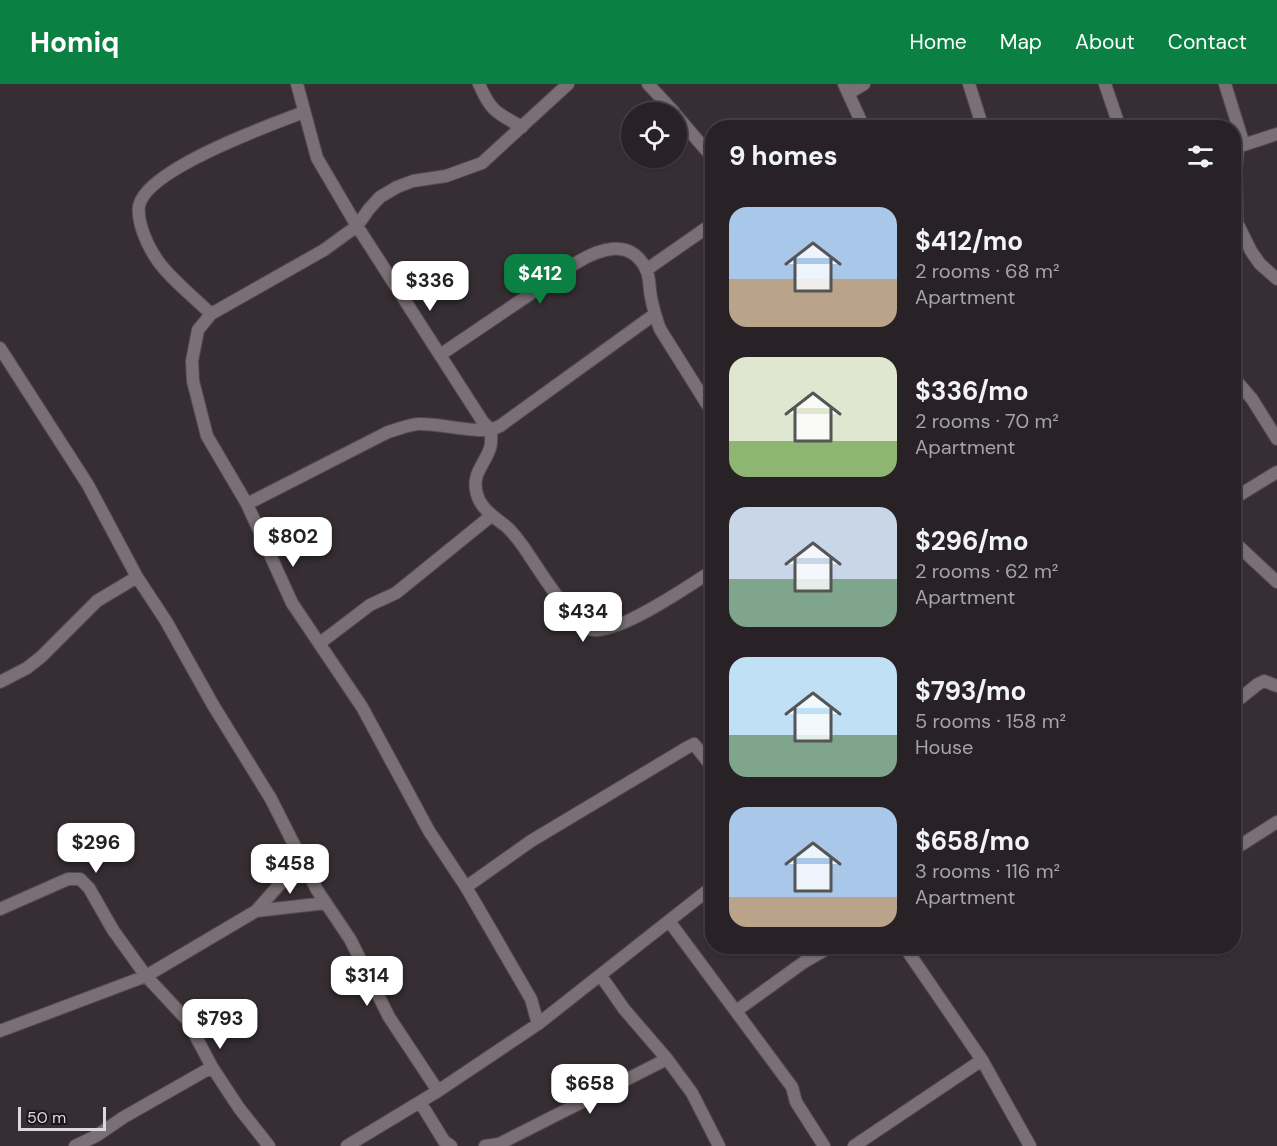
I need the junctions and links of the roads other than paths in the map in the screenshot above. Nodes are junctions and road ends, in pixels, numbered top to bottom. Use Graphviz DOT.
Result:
graph roads {
  1 [pos="297,84"];
  2 [pos="479,84"];
  3 [pos="568,84"];
  4 [pos="648,84"];
  5 [pos="864,84"];
  6 [pos="969,84"];
  7 [pos="1105,84"];
  8 [pos="1226,84"];
  9 [pos="846,88"];
  10 [pos="664,102"];
  11 [pos="304,112"];
  12 [pos="860,120"];
  13 [pos="980,120"];
  14 [pos="1117,120"];
  15 [pos="1234,120"];
  16 [pos="522,127"];
  17 [pos="687,128"];
  18 [pos="1277,134"];
  19 [pos="1241,145"];
  20 [pos="705,149"];
  21 [pos="357,226"];
  22 [pos="705,229"];
  23 [pos="1241,231"];
  24 [pos="646,270"];
  25 [pos="1277,279"];
  26 [pos="211,314"];
  27 [pos="655,314"];
  28 [pos="0,348"];
  29 [pos="440,355"];
  30 [pos="1241,386"];
  31 [pos="705,401"];
  32 [pos="491,430"];
  33 [pos="1277,439"];
  34 [pos="1277,472"];
  35 [pos="1241,494"];
  36 [pos="247,504"];
  37 [pos="491,516"];
  38 [pos="1241,548"];
  39 [pos="705,575"];
  40 [pos="136,577"];
  41 [pos="1277,582"];
  42 [pos="320,643"];
  43 [pos="0,682"];
  44 [pos="1277,686"];
  45 [pos="1241,698"];
  46 [pos="705,756"];
  47 [pos="1277,822"];
  48 [pos="1241,845"];
  49 [pos="302,859"];
  50 [pos="466,887"];
  51 [pos="705,893"];
  52 [pos="326,903"];
  53 [pos="0,909"];
  54 [pos="256,911"];
  55 [pos="669,921"];
  56 [pos="818,954"];
  57 [pos="909,954"];
  58 [pos="146,976"];
  59 [pos="601,976"];
  60 [pos="736,1011"];
  61 [pos="538,1024"];
  62 [pos="0,1031"];
  63 [pos="667,1059"];
  64 [pos="982,1060"];
  65 [pos="212,1067"];
  66 [pos="438,1091"];
  67 [pos="420,1102"];
  68 [pos="500,1145"];
  69 [pos="75,1146"];
  70 [pos="269,1146"];
  71 [pos="347,1146"];
  72 [pos="451,1146"];
  73 [pos="485,1146"];
  74 [pos="719,1146"];
  75 [pos="824,1146"];
  76 [pos="854,1146"];
  77 [pos="1030,1146"];
  1 -- 11 [label="street"];
  2 -- 16 [label="street"];
  3 -- 16 [label="street"];
  4 -- 10 [label="street"];
  5 -- 9 [label="street"];
  6 -- 13 [label="street"];
  7 -- 14 [label="street"];
  8 -- 15 [label="street"];
  9 -- 12 [label="street"];
  11 -- 21 [label="street"];
  11 -- 26 [label="street"];
  16 -- 21 [label="street"];
  17 -- 20 [label="street"];
  18 -- 19 [label="street"];
  21 -- 26 [label="street"];
  21 -- 29 [label="street"];
  22 -- 24 [label="street"];
  23 -- 25 [label="street"];
  24 -- 27 [label="street"];
  24 -- 29 [label="street"];
  26 -- 36 [label="street"];
  27 -- 31 [label="street"];
  27 -- 32 [label="street"];
  28 -- 40 [label="street"];
  29 -- 32 [label="street"];
  30 -- 33 [label="street"];
  32 -- 36 [label="street"];
  32 -- 37 [label="street"];
  34 -- 35 [label="street"];
  36 -- 42 [label="street"];
  37 -- 39 [label="street"];
  37 -- 42 [label="street"];
  38 -- 41 [label="street"];
  40 -- 43 [label="street"];
  40 -- 49 [label="street"];
  42 -- 50 [label="street"];
  44 -- 45 [label="street"];
  46 -- 50 [label="street"];
  47 -- 48 [label="street"];
  49 -- 52 [label="street"];
  49 -- 54 [label="street"];
  50 -- 61 [label="street"];
  51 -- 55 [label="street"];
  52 -- 54 [label="street"];
  52 -- 66 [label="street"];
  53 -- 58 [label="street"];
  54 -- 58 [label="street"];
  55 -- 59 [label="street"];
  55 -- 60 [label="street"];
  56 -- 60 [label="street"];
  57 -- 64 [label="street"];
  58 -- 62 [label="street"];
  58 -- 65 [label="street"];
  59 -- 61 [label="street"];
  59 -- 63 [label="street"];
  60 -- 75 [label="street"];
  61 -- 66 [label="street"];
  63 -- 68 [label="street"];
  63 -- 74 [label="street"];
  64 -- 76 [label="street"];
  64 -- 77 [label="street"];
  65 -- 69 [label="street"];
  65 -- 70 [label="street"];
  66 -- 67 [label="street"];
  67 -- 71 [label="street"];
  67 -- 72 [label="street"];
  68 -- 73 [label="street"];
}
